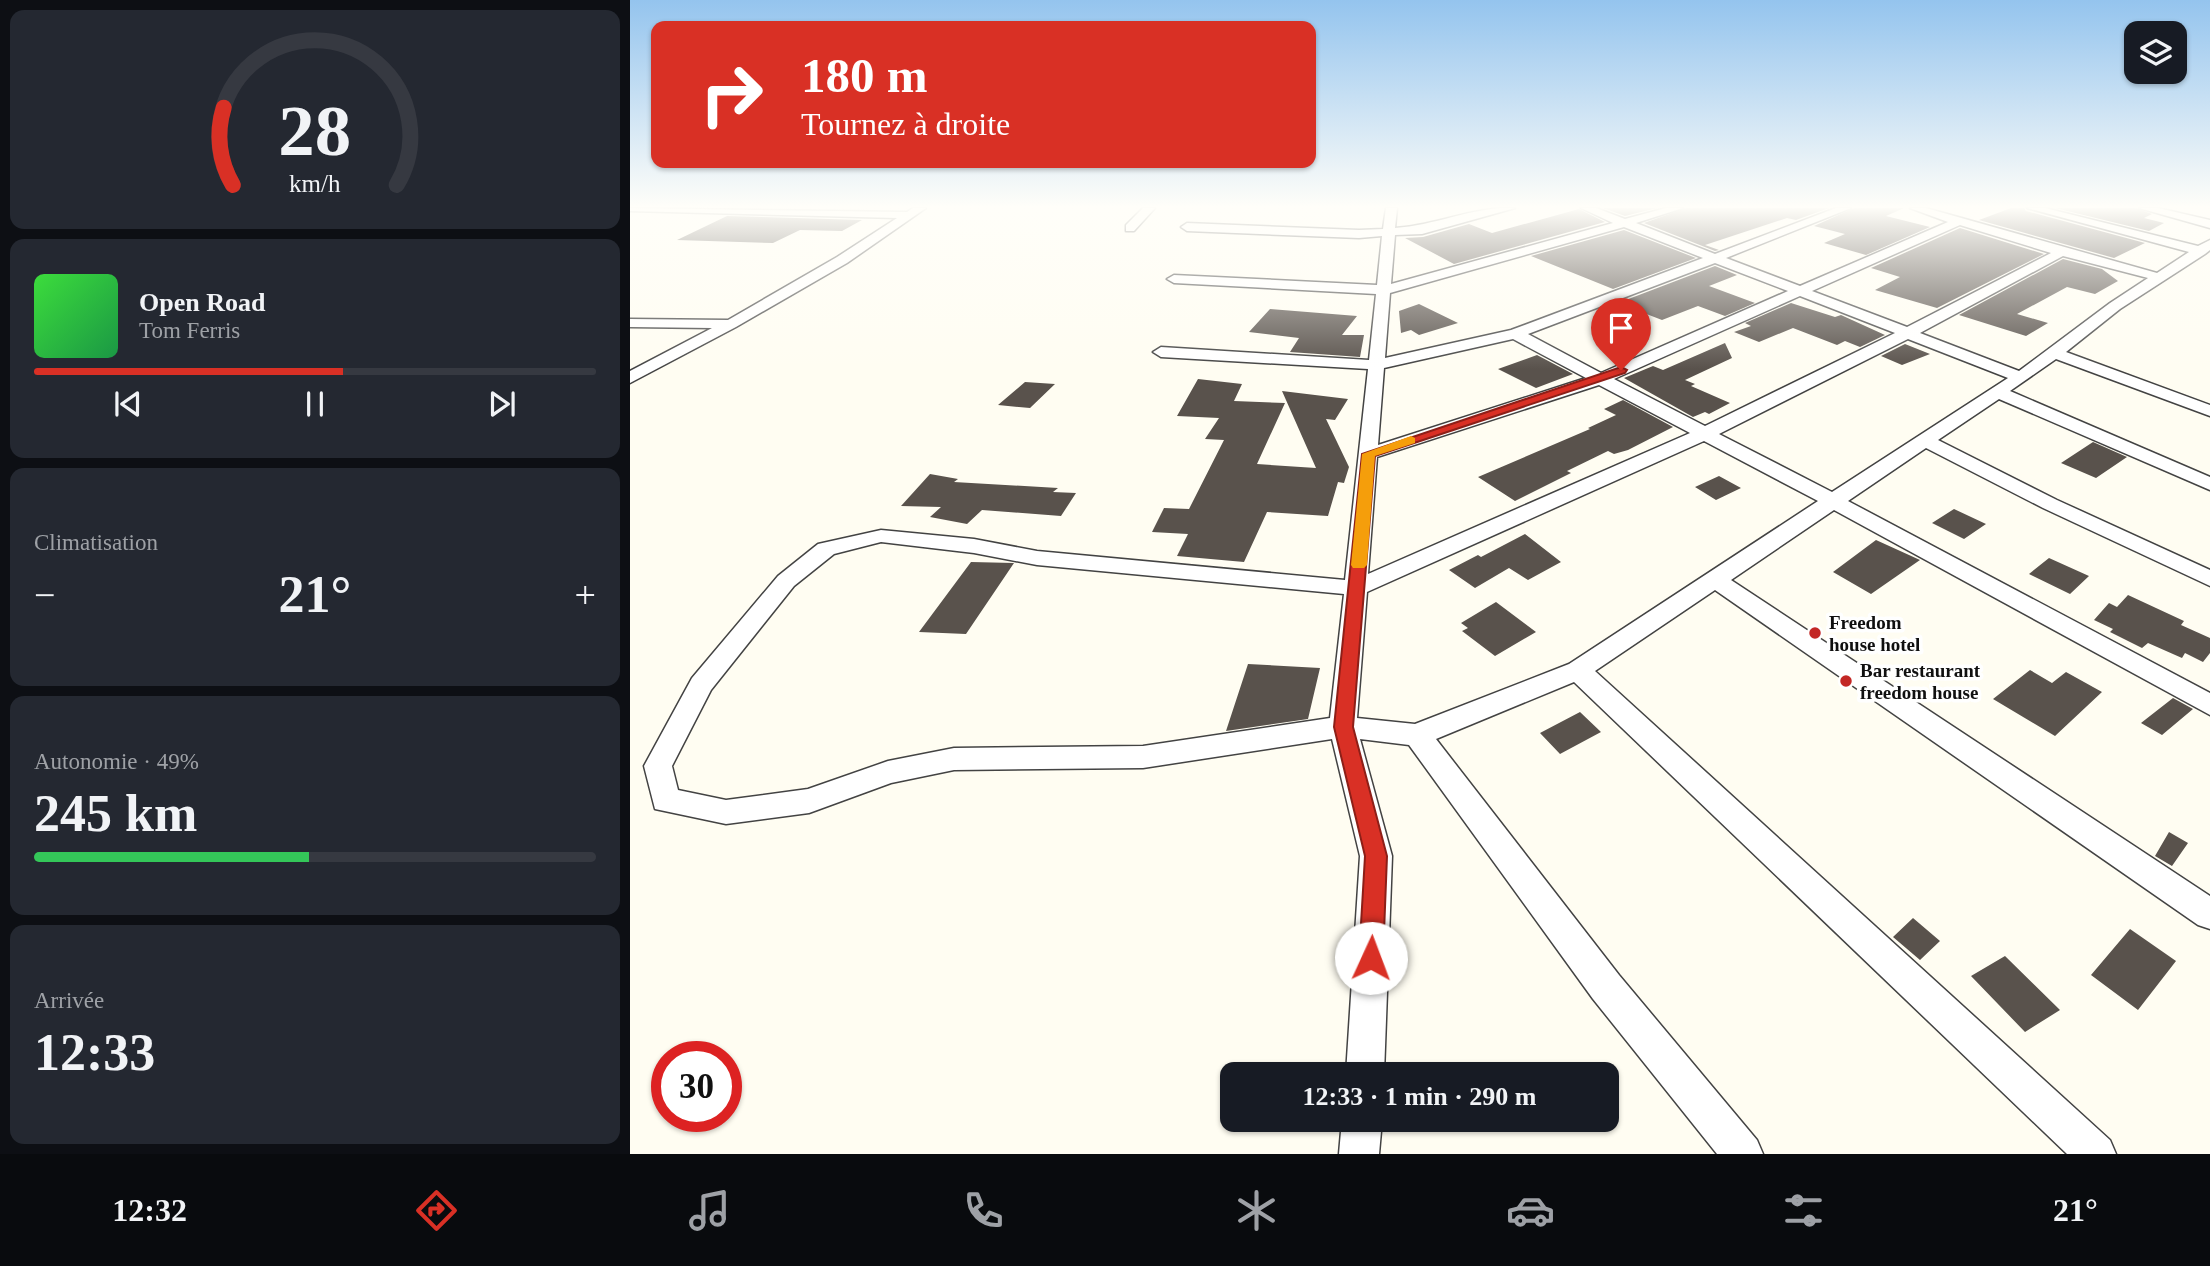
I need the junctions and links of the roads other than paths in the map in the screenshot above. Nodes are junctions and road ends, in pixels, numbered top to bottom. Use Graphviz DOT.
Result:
graph roads {
  1 [pos="839,262"];
  2 [pos="1387,262"];
  3 [pos="1488,262"];
  4 [pos="1701,262"];
  5 [pos="1725,262"];
  6 [pos="1866,262"];
  7 [pos="2042,262"];
  8 [pos="2100,262"];
  9 [pos="2186,262"];
  10 [pos="2158,277"];
  11 [pos="1174,279"];
  12 [pos="1384,290"];
  13 [pos="1800,291"];
  14 [pos="630,323"];
  15 [pos="731,324"];
  16 [pos="1908,333"];
  17 [pos="1515,334"];
  18 [pos="1161,352"];
  19 [pos="2055,353"];
  20 [pos="1377,365"];
  21 [pos="2018,376"];
  22 [pos="630,378"];
  23 [pos="1603,378"];
  24 [pos="1997,392"];
  25 [pos="2210,411"];
  26 [pos="1706,433"];
  27 [pos="1924,440"];
  28 [pos="1369,454"];
  29 [pos="2210,484"];
  30 [pos="1832,502"];
  31 [pos="2210,579"];
  32 [pos="1715,580"];
  33 [pos="1357,588"];
  34 [pos="1578,670"];
  35 [pos="2210,705"];
  36 [pos="1343,727"];
  37 [pos="1418,735"];
  38 [pos="2210,914"];
  39 [pos="1365,1062"];
  40 [pos="1361,1132"];
  41 [pos="1359,1154"];
  42 [pos="1743,1154"];
  43 [pos="2096,1154"];
  1 -- 15 [label="street"];
  2 -- 12 [label="street"];
  3 -- 12 [label="street"];
  4 -- 17 [label="street"];
  5 -- 13 [label="street"];
  6 -- 13 [label="street"];
  7 -- 16 [label="street"];
  8 -- 10 [label="street"];
  9 -- 10 [label="street"];
  10 -- 19 [label="street"];
  11 -- 12 [label="street"];
  12 -- 20 [label="street"];
  13 -- 16 [label="street"];
  13 -- 23 [label="street"];
  14 -- 15 [label="street"];
  15 -- 22 [label="street"];
  16 -- 21 [label="street"];
  16 -- 26 [label="street"];
  17 -- 20 [label="street"];
  17 -- 23 [label="street"];
  18 -- 20 [label="street"];
  19 -- 21 [label="street"];
  19 -- 25 [label="street"];
  20 -- 28 [label="street"];
  21 -- 24 [label="street"];
  23 -- 26 [label="street"];
  23 -- 28 [label="street"];
  24 -- 27 [label="street"];
  24 -- 29 [label="street"];
  26 -- 30 [label="street"];
  26 -- 33 [label="street"];
  27 -- 30 [label="street"];
  27 -- 31 [label="street"];
  28 -- 33 [label="street"];
  30 -- 32 [label="street"];
  30 -- 35 [label="street"];
  32 -- 34 [label="street"];
  32 -- 38 [label="street"];
  33 -- 36 [label="street"];
  33 -- 36 [label="street"];
  34 -- 37 [label="street"];
  34 -- 43 [label="street"];
  36 -- 37 [label="street"];
  36 -- 39 [label="street"];
  37 -- 42 [label="street"];
  40 -- 41 [label="street"];
}
